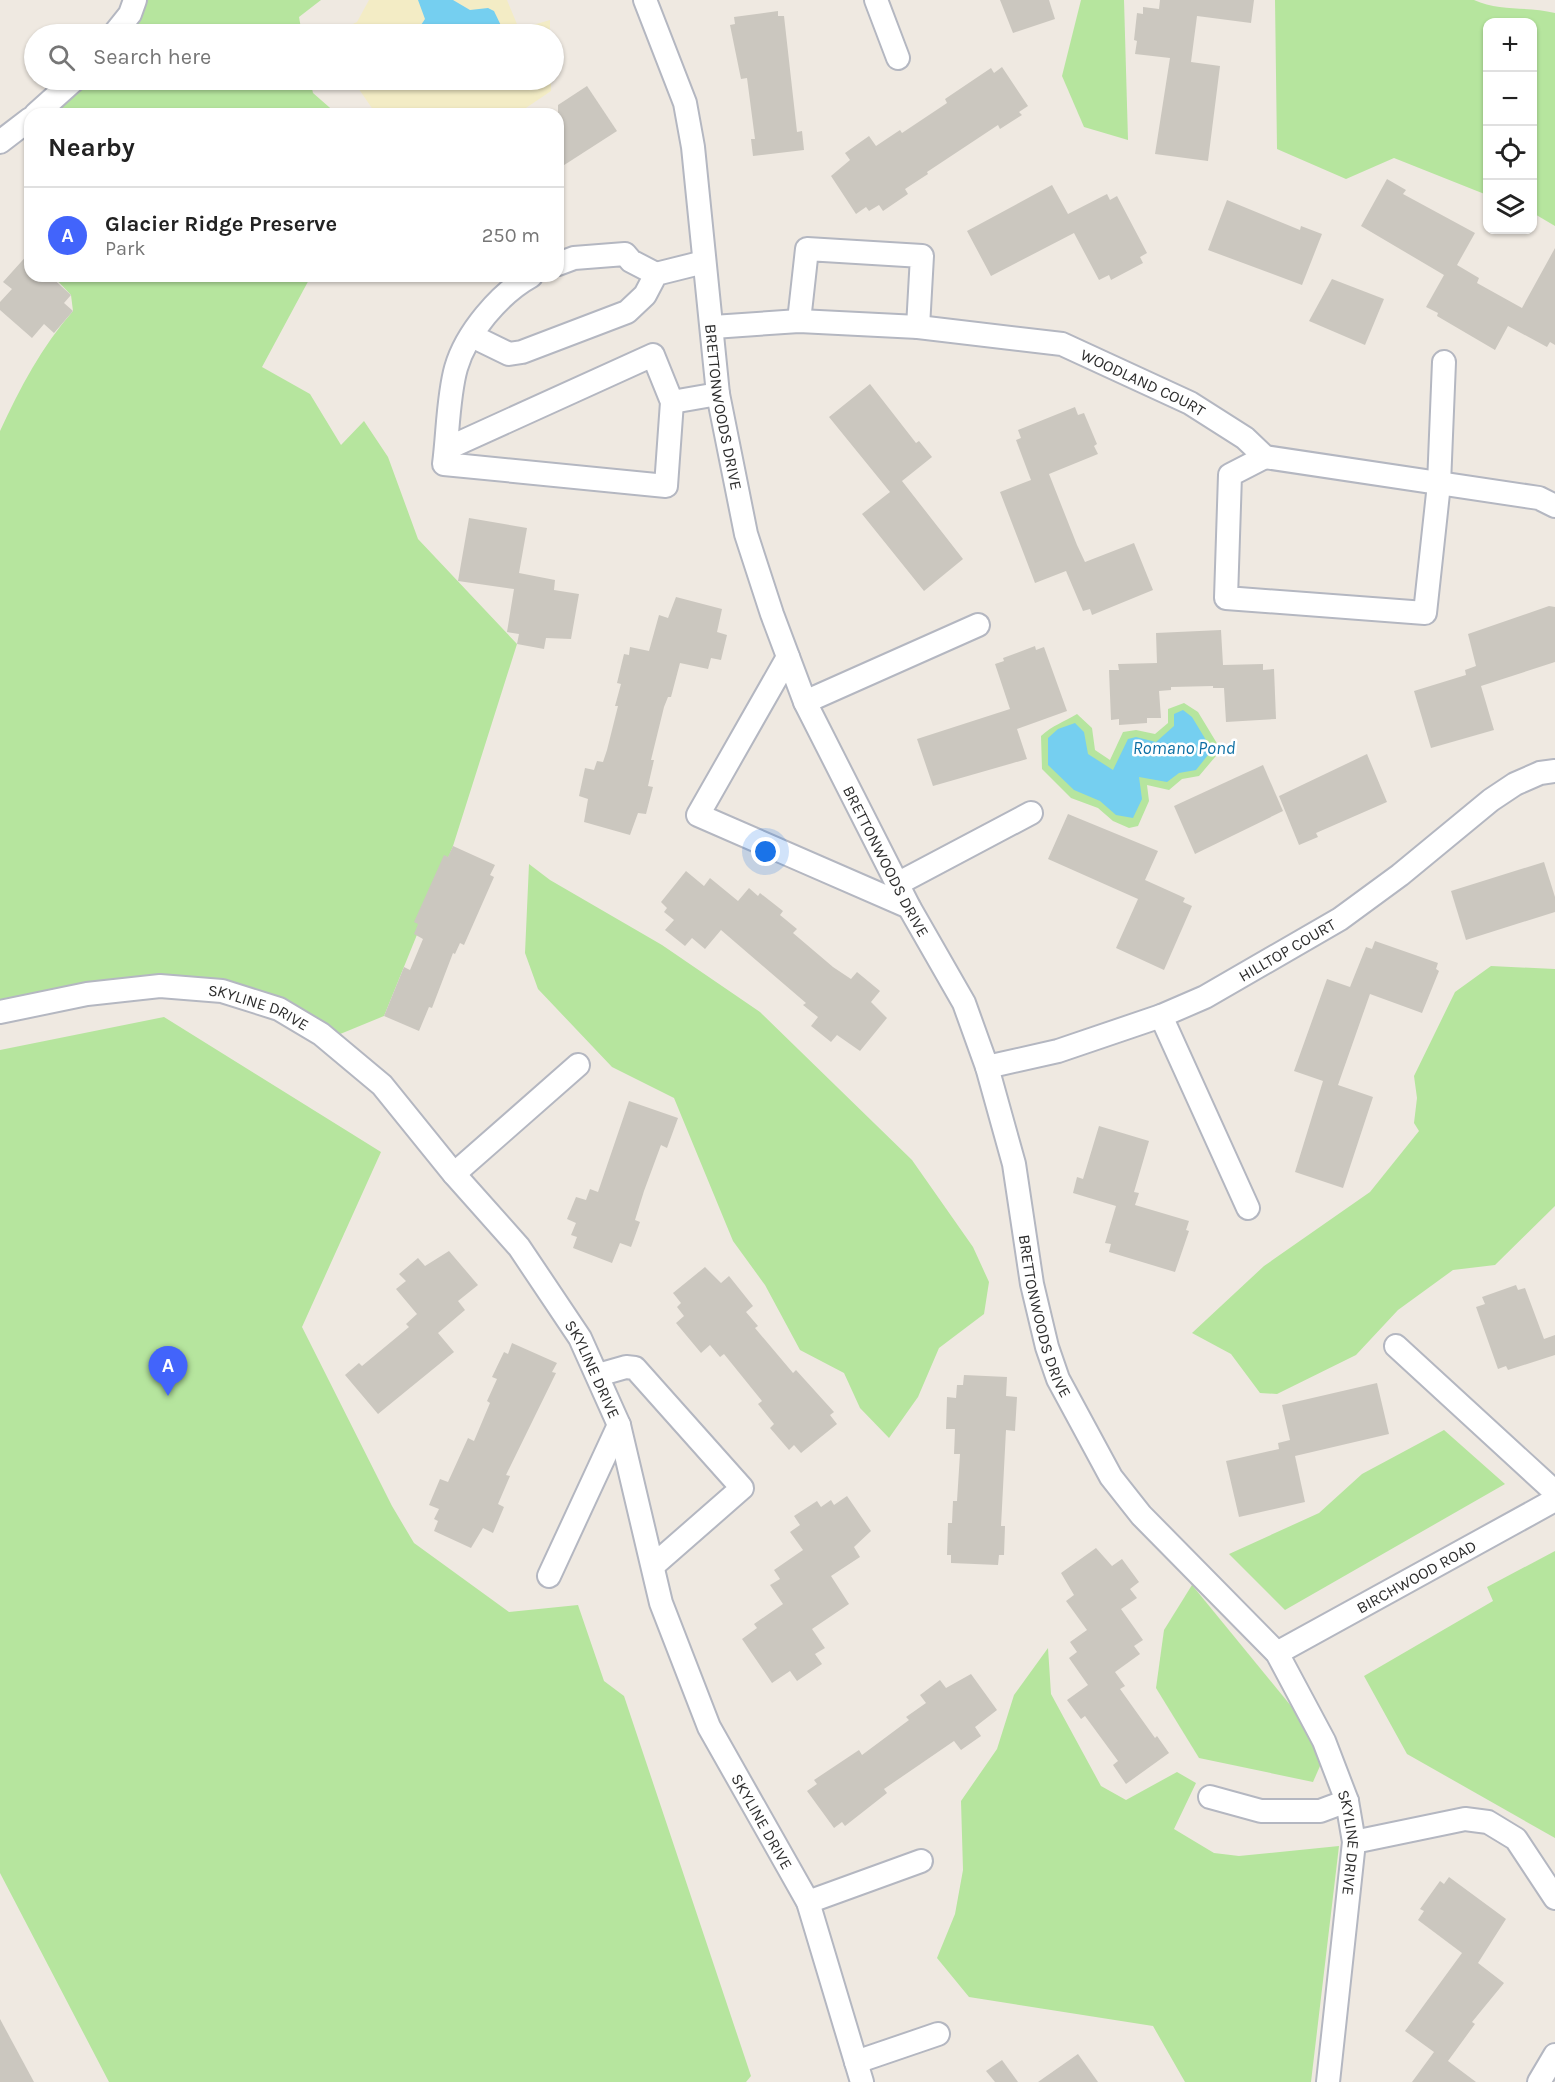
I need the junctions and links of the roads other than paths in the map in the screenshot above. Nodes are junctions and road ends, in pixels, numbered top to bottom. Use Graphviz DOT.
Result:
graph roads {
  1 [pos="135,0"];
  2 [pos="645,0"];
  3 [pos="876,0"];
  4 [pos="122,24"];
  5 [pos="898,58"];
  6 [pos="63,90"];
  7 [pos="43,108"];
  8 [pos="24,124"];
  9 [pos="0,142"];
  10 [pos="564,262"];
  11 [pos="704,262"];
  12 [pos="656,274"];
  13 [pos="520,282"];
  14 [pos="799,321"];
  15 [pos="713,327"];
  16 [pos="918,327"];
  17 [pos="472,336"];
  18 [pos="1444,362"];
  19 [pos="718,394"];
  20 [pos="672,402"];
  21 [pos="446,449"];
  22 [pos="1265,457"];
  23 [pos="1439,484"];
  24 [pos="1555,506"];
  25 [pos="978,625"];
  26 [pos="788,657"];
  27 [pos="805,702"];
  28 [pos="1555,771"];
  29 [pos="1031,813"];
  30 [pos="897,884"];
  31 [pos="909,907"];
  32 [pos="0,1012"];
  33 [pos="1161,1016"];
  34 [pos="578,1065"];
  35 [pos="987,1067"];
  36 [pos="454,1174"];
  37 [pos="1248,1208"];
  38 [pos="1396,1346"];
  39 [pos="598,1375"];
  40 [pos="619,1425"];
  41 [pos="1555,1492"];
  42 [pos="1555,1500"];
  43 [pos="654,1565"];
  44 [pos="549,1576"];
  45 [pos="1277,1653"];
  46 [pos="1210,1797"];
  47 [pos="1347,1801"];
  48 [pos="1354,1842"];
  49 [pos="921,1862"];
  50 [pos="1555,1898"];
  51 [pos="808,1902"];
  52 [pos="938,2034"];
  53 [pos="1555,2055"];
  54 [pos="859,2072"];
  55 [pos="1328,2082"];
  56 [pos="1539,2082"];
  1 -- 4 [label="street"];
  2 -- 11 [label="street, BRETTONWOODS DRIVE"];
  3 -- 5 [label="street"];
  6 -- 7 [label="street"];
  8 -- 9 [label="street"];
  10 -- 12 [label="street"];
  11 -- 12 [label="street"];
  11 -- 15 [label="street, BRETTONWOODS DRIVE"];
  12 -- 17 [label="street"];
  13 -- 17 [label="street"];
  14 -- 15 [label="street, WOODLAND COURT"];
  14 -- 16 [label="street, WOODLAND COURT"];
  14 -- 16 [label="street"];
  15 -- 19 [label="street, BRETTONWOODS DRIVE"];
  16 -- 22 [label="street, WOODLAND COURT"];
  17 -- 21 [label="street"];
  18 -- 23 [label="street"];
  19 -- 20 [label="street"];
  19 -- 26 [label="street, BRETTONWOODS DRIVE"];
  20 -- 21 [label="street"];
  20 -- 21 [label="street"];
  22 -- 23 [label="street"];
  22 -- 23 [label="street"];
  23 -- 24 [label="street"];
  25 -- 27 [label="street"];
  26 -- 27 [label="street, BRETTONWOODS DRIVE"];
  26 -- 31 [label="street"];
  27 -- 30 [label="street, BRETTONWOODS DRIVE"];
  28 -- 33 [label="street, HILLTOP COURT"];
  29 -- 30 [label="street"];
  30 -- 31 [label="street, BRETTONWOODS DRIVE"];
  31 -- 35 [label="street, BRETTONWOODS DRIVE"];
  32 -- 36 [label="street, SKYLINE DRIVE"];
  33 -- 35 [label="street, HILLTOP COURT"];
  33 -- 37 [label="street"];
  34 -- 36 [label="street"];
  35 -- 45 [label="street, BRETTONWOODS DRIVE"];
  36 -- 39 [label="street, SKYLINE DRIVE"];
  38 -- 41 [label="street"];
  39 -- 40 [label="street, SKYLINE DRIVE"];
  39 -- 43 [label="street"];
  40 -- 43 [label="street, SKYLINE DRIVE"];
  40 -- 44 [label="street"];
  42 -- 45 [label="street, BIRCHWOOD ROAD"];
  43 -- 51 [label="street, SKYLINE DRIVE"];
  45 -- 47 [label="street, SKYLINE DRIVE"];
  46 -- 47 [label="street"];
  47 -- 48 [label="street, SKYLINE DRIVE"];
  48 -- 50 [label="street"];
  48 -- 55 [label="street, SKYLINE DRIVE"];
  49 -- 51 [label="street"];
  51 -- 54 [label="street, SKYLINE DRIVE"];
  52 -- 54 [label="street"];
  53 -- 56 [label="street"];
}
